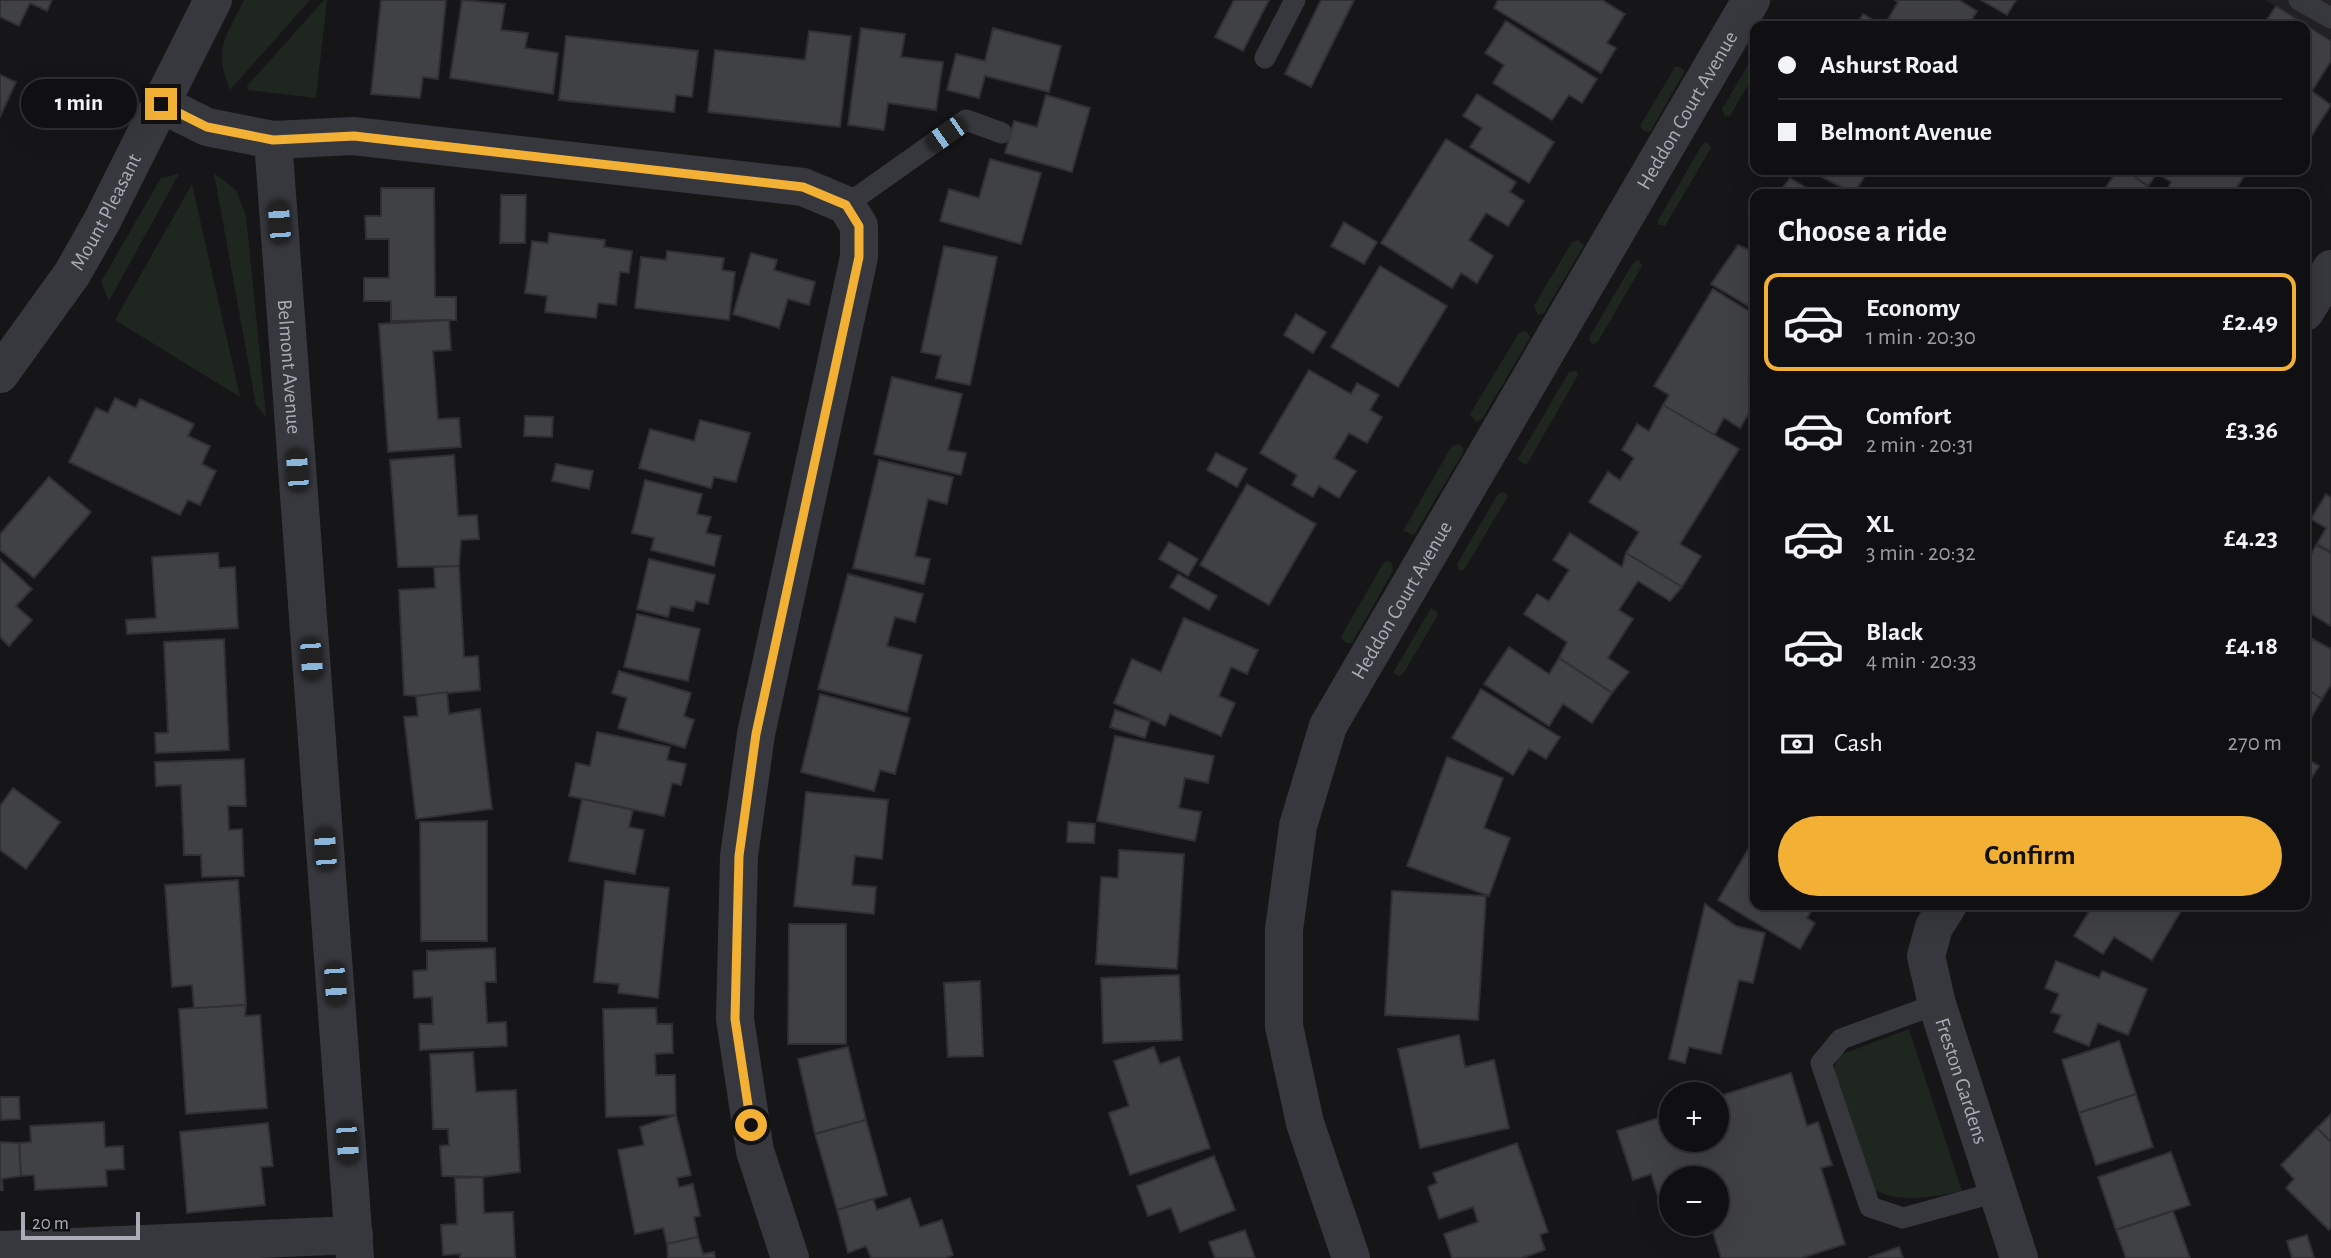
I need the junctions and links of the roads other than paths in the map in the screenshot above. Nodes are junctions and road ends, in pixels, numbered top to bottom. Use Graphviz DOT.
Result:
graph roads {
  1 [pos="213,0"];
  2 [pos="1295,0"];
  3 [pos="1751,0"];
  4 [pos="2299,0"];
  5 [pos="2331,18"];
  6 [pos="1265,58"];
  7 [pos="161,104"];
  8 [pos="1002,133"];
  9 [pos="273,140"];
  10 [pos="846,205"];
  11 [pos="2331,269"];
  12 [pos="2310,304"];
  13 [pos="0,374"];
  14 [pos="1945,910"];
  15 [pos="1937,1004"];
  16 [pos="1997,1192"];
  17 [pos="355,1246"];
  18 [pos="0,1250"];
  19 [pos="94,1252"];
  20 [pos="790,1258"];
  21 [pos="1351,1258"];
  22 [pos="2019,1258"];
  1 -- 7 [label="street, Mount Pleasant"];
  2 -- 6 [label="lane"];
  3 -- 21 [label="street, Heddon Court Avenue"];
  4 -- 5 [label="lane"];
  7 -- 9 [label="street"];
  7 -- 13 [label="street, Mount Pleasant"];
  8 -- 10 [label="lane"];
  9 -- 10 [label="street"];
  9 -- 17 [label="street, Belmont Avenue"];
  10 -- 20 [label="street"];
  11 -- 12 [label="street"];
  14 -- 15 [label="street, Freston Gardens"];
  15 -- 16 [label="street, Freston Gardens"];
  15 -- 16 [label="lane"];
  16 -- 22 [label="street, Freston Gardens"];
  17 -- 19 [label="street"];
  18 -- 19 [label="street"];
}
